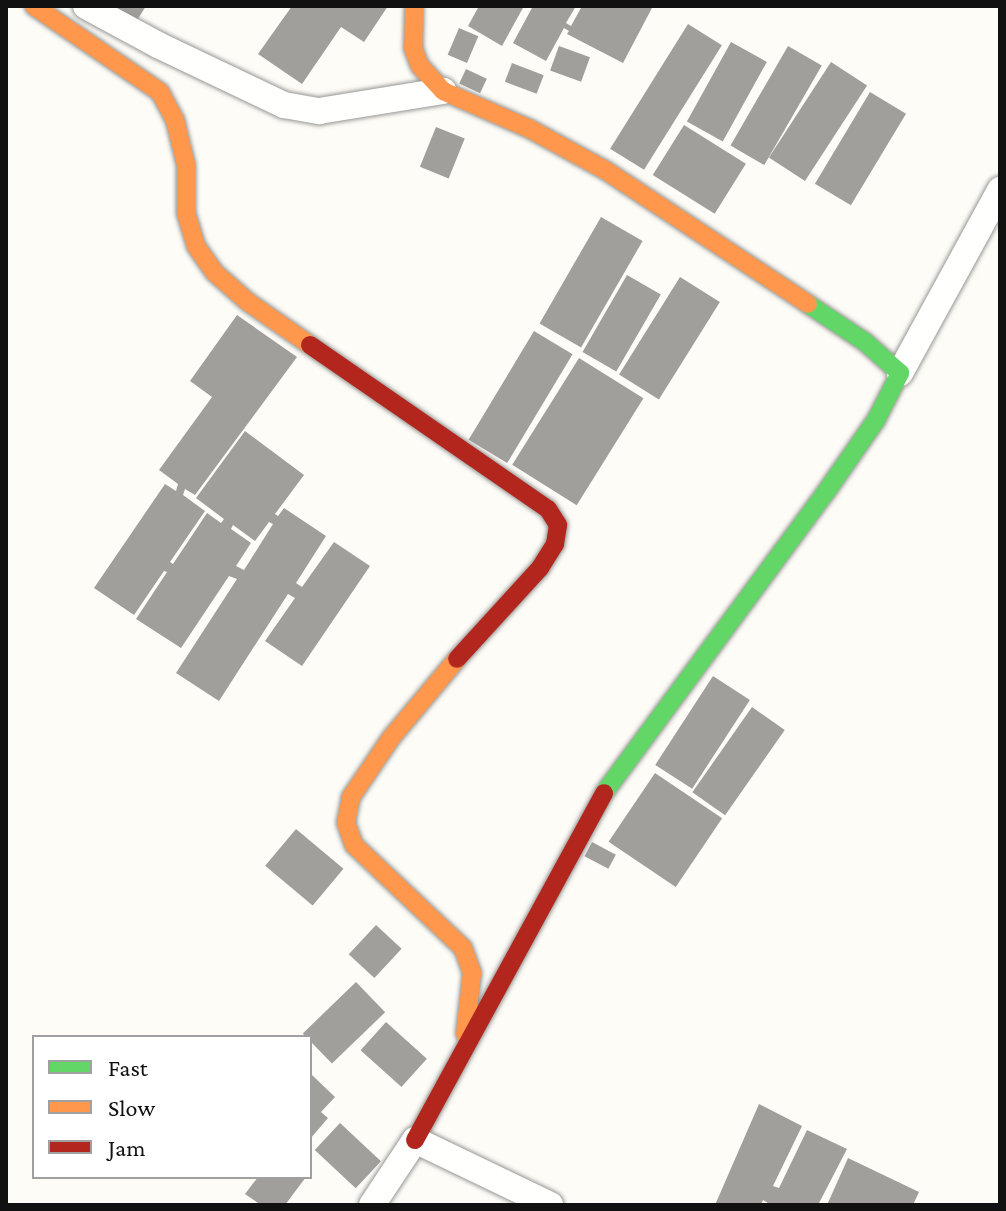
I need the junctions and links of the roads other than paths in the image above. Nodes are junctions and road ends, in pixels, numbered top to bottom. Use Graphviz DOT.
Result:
graph roads {
  1 [pos="34,6"];
  2 [pos="86,6"];
  3 [pos="414,9"];
  4 [pos="443,91"];
  5 [pos="1000,190"];
  6 [pos="900,373"];
  7 [pos="460,1056"];
  8 [pos="415,1140"];
  9 [pos="372,1205"];
  10 [pos="550,1205"];
  1 -- 7 [label="street"];
  2 -- 4 [label="street"];
  3 -- 4 [label="street"];
  4 -- 6 [label="street"];
  5 -- 6 [label="street"];
  6 -- 7 [label="street"];
  7 -- 8 [label="street"];
  8 -- 9 [label="street"];
  8 -- 10 [label="street"];
}
